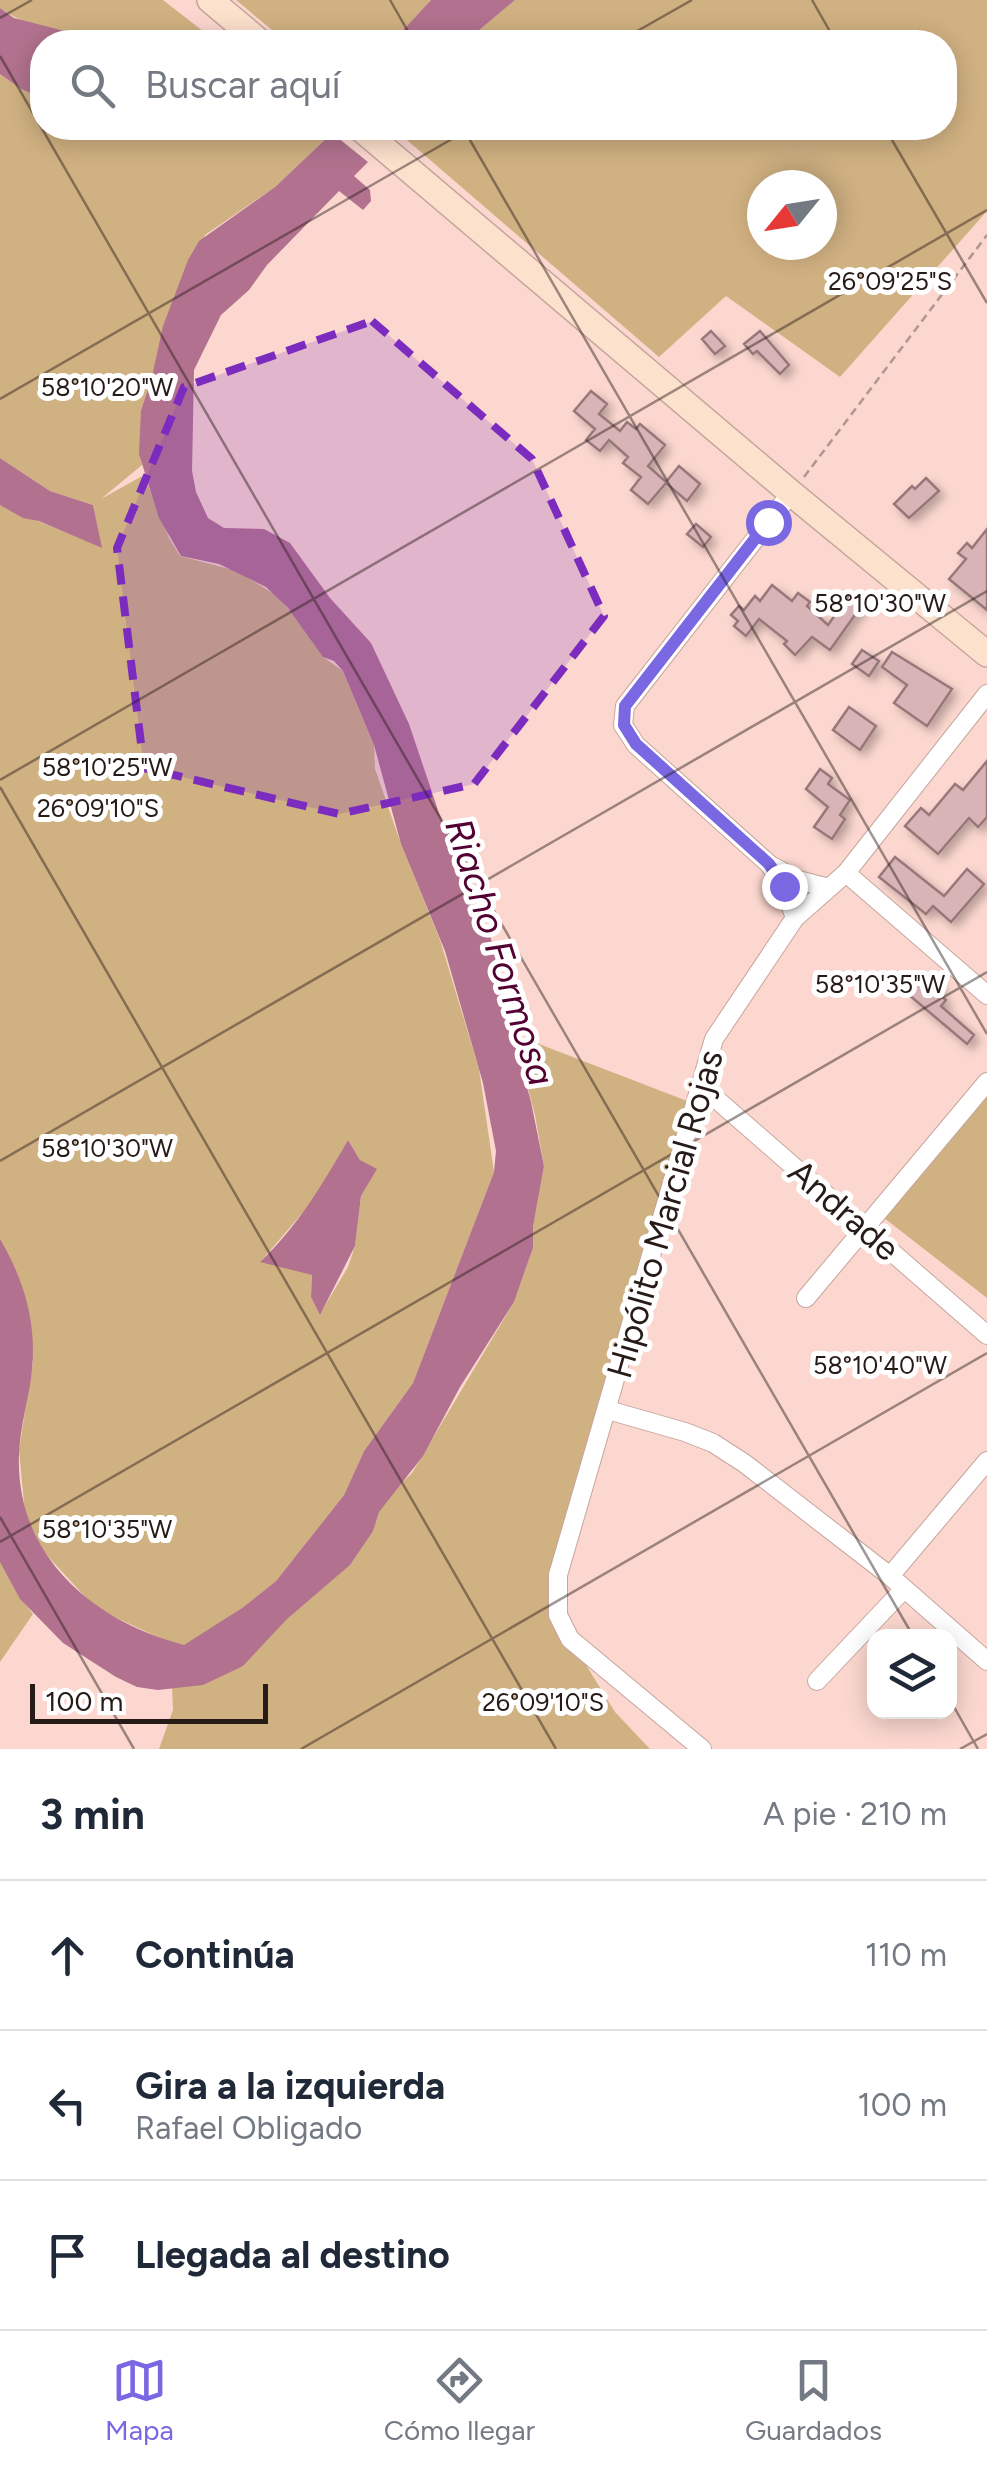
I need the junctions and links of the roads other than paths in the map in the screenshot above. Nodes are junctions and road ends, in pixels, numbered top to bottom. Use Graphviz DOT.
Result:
graph roads {
  1 [pos="210,0"];
  2 [pos="246,30"];
  3 [pos="374,140"];
  4 [pos="792,493"];
  5 [pos="987,654"];
  6 [pos="987,694"];
  7 [pos="769,864"];
  8 [pos="846,873"];
  9 [pos="828,888"];
  10 [pos="795,918"];
  11 [pos="987,995"];
  12 [pos="987,1082"];
  13 [pos="700,1085"];
  14 [pos="864,1228"];
  15 [pos="806,1298"];
  16 [pos="987,1335"];
  17 [pos="608,1410"];
  18 [pos="987,1461"];
  19 [pos="896,1583"];
  20 [pos="987,1662"];
  21 [pos="817,1680"];
  22 [pos="702,1749"];
  1 -- 2 [label="main road"];
  3 -- 4 [label="main road"];
  4 -- 5 [label="main road"];
  4 -- 7 [label="street"];
  6 -- 8 [label="street, Hipólito Marcial Rojas"];
  7 -- 9 [label="street"];
  7 -- 10 [label="street"];
  8 -- 9 [label="street, Hipólito Marcial Rojas"];
  8 -- 11 [label="street"];
  9 -- 10 [label="street, Hipólito Marcial Rojas"];
  10 -- 13 [label="street, Hipólito Marcial Rojas"];
  12 -- 14 [label="street"];
  13 -- 14 [label="street, Andrade"];
  13 -- 17 [label="street, Hipólito Marcial Rojas"];
  14 -- 15 [label="street"];
  14 -- 16 [label="street, Andrade"];
  17 -- 19 [label="street"];
  17 -- 22 [label="street, Hipólito Marcial Rojas"];
  18 -- 19 [label="street"];
  19 -- 20 [label="street"];
  19 -- 21 [label="street"];
}
